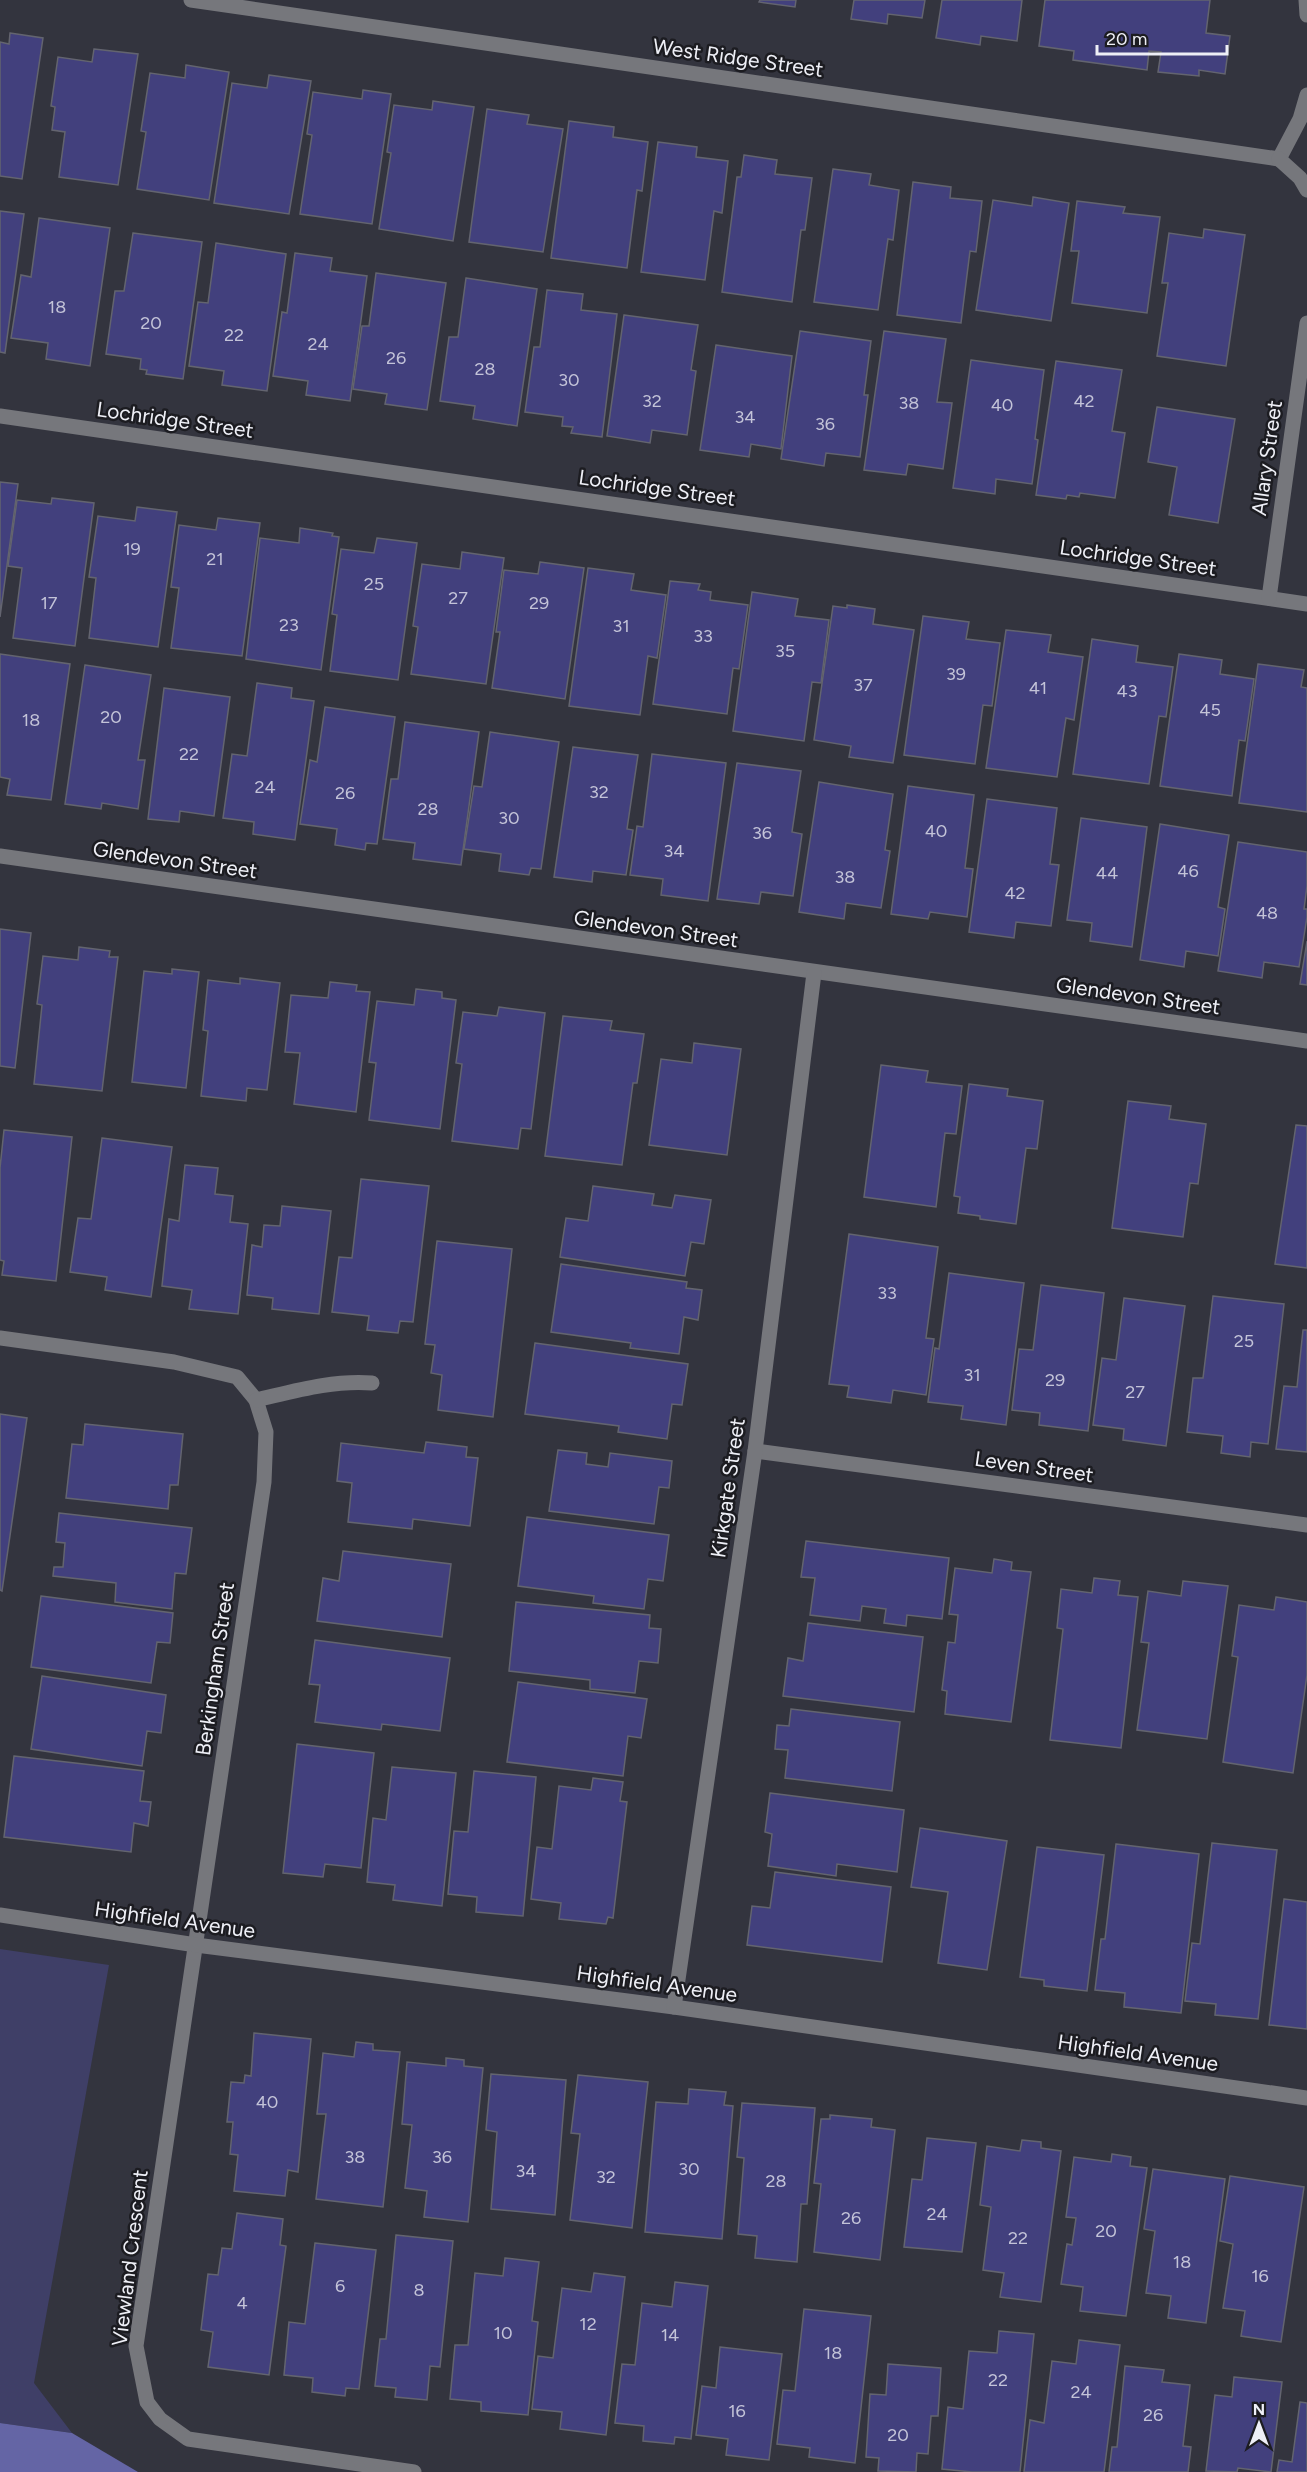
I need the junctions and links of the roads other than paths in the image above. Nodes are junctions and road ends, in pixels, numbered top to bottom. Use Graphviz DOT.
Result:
graph roads {
  1 [pos="191,0"];
  2 [pos="1306,0"];
  3 [pos="1307,15"];
  4 [pos="1307,95"];
  5 [pos="1279,159"];
  6 [pos="1307,190"];
  7 [pos="1307,323"];
  8 [pos="0,416"];
  9 [pos="1269,598"];
  10 [pos="1307,604"];
  11 [pos="0,856"];
  12 [pos="814,973"];
  13 [pos="1307,1041"];
  14 [pos="0,1338"];
  15 [pos="372,1383"];
  16 [pos="256,1400"];
  17 [pos="755,1451"];
  18 [pos="1307,1525"];
  19 [pos="0,1915"];
  20 [pos="196,1945"];
  21 [pos="674,2007"];
  22 [pos="1307,2098"];
  23 [pos="414,2472"];
  1 -- 5 [label="street, West Ridge Street"];
  2 -- 3 [label="street"];
  4 -- 5 [label="street"];
  5 -- 6 [label="street"];
  7 -- 9 [label="street, Allary Street"];
  8 -- 9 [label="street, Lochridge Street"];
  9 -- 10 [label="street, Lochridge Street"];
  11 -- 12 [label="street, Glendevon Street"];
  12 -- 13 [label="street, Glendevon Street"];
  12 -- 17 [label="street, Kirkgate Street"];
  14 -- 16 [label="street, Berkingham Street"];
  15 -- 16 [label="street"];
  16 -- 20 [label="street, Berkingham Street"];
  17 -- 18 [label="street, Leven Street"];
  17 -- 21 [label="street, Kirkgate Street"];
  19 -- 20 [label="street, Highfield Avenue"];
  20 -- 21 [label="street, Highfield Avenue"];
  20 -- 23 [label="street, Viewland Crescent"];
  21 -- 22 [label="street, Highfield Avenue"];
}
